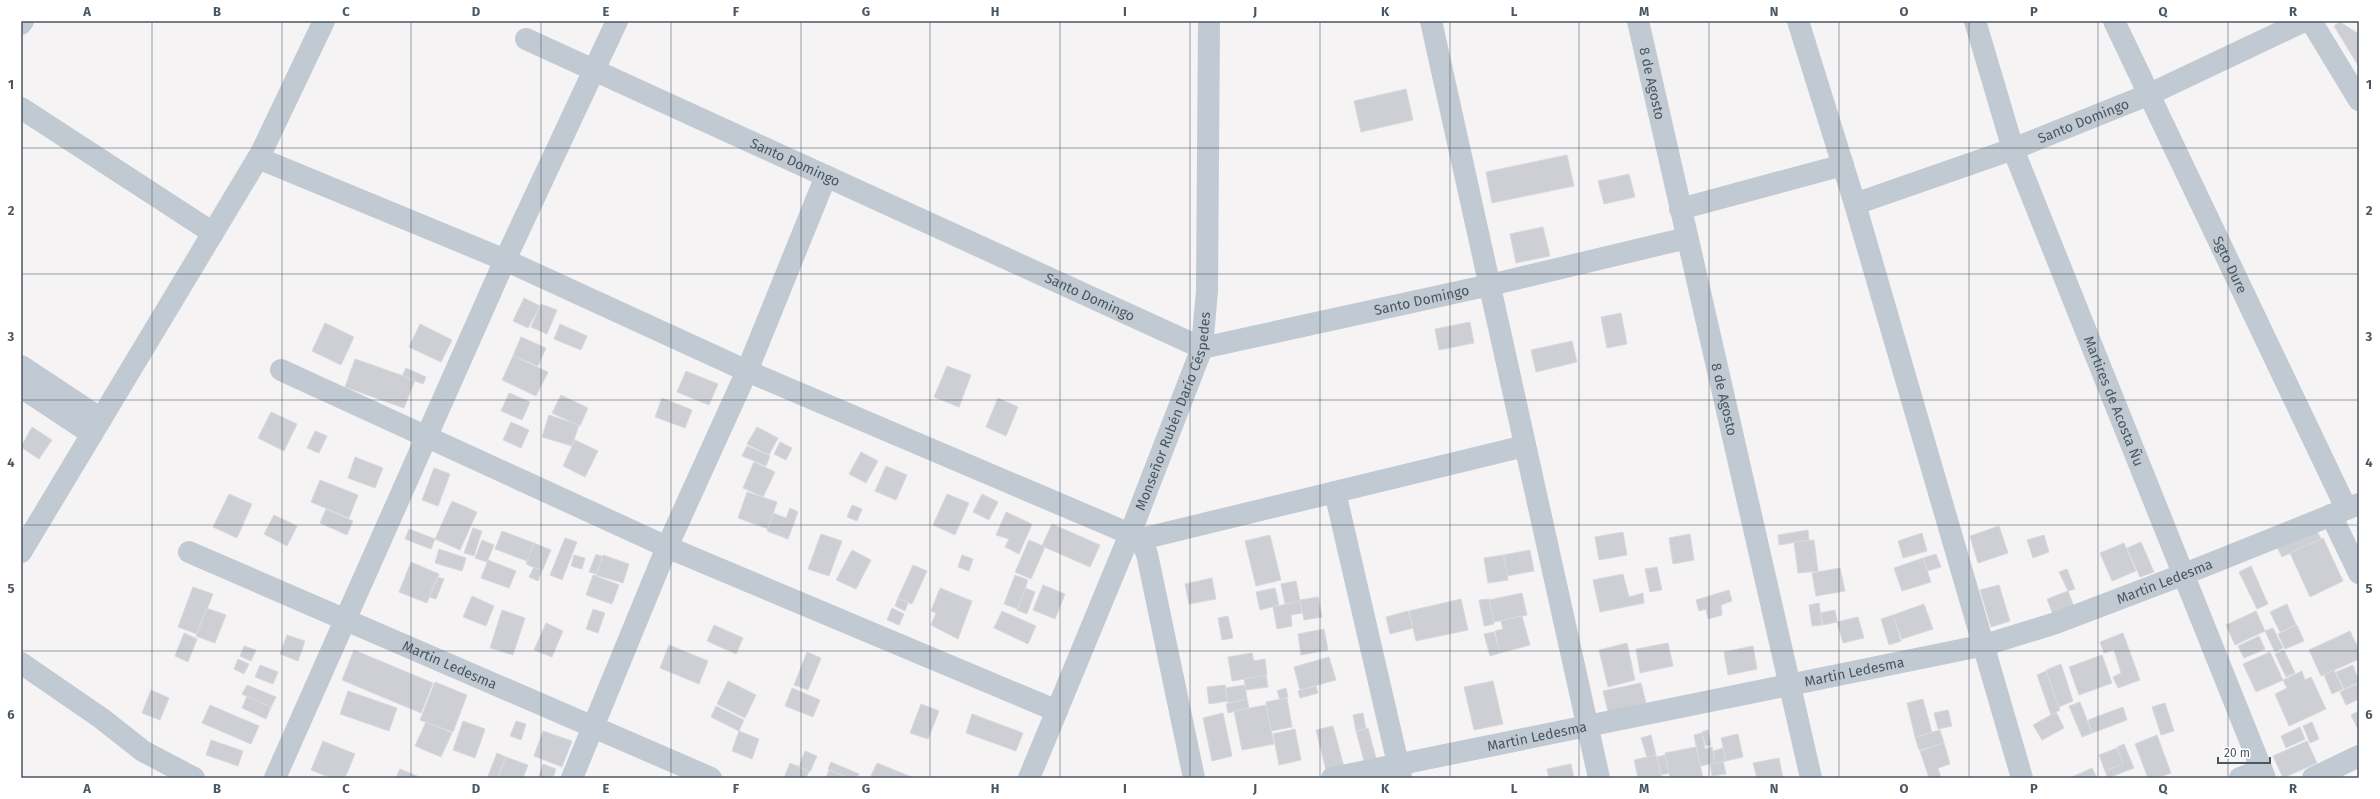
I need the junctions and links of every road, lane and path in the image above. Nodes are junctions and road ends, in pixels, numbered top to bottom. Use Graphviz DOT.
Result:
graph roads {
  1 [pos="23,21"];
  2 [pos="617,21"];
  3 [pos="1209,21"];
  4 [pos="1431,21"];
  5 [pos="1638,21"];
  6 [pos="1798,21"];
  7 [pos="1975,21"];
  8 [pos="2114,21"];
  9 [pos="2304,21"];
  10 [pos="2311,21"];
  11 [pos="21,24"];
  12 [pos="316,24"];
  13 [pos="526,39"];
  14 [pos="595,71"];
  15 [pos="2150,94"];
  16 [pos="2359,100"];
  17 [pos="21,108"];
  18 [pos="2013,149"];
  19 [pos="258,158"];
  20 [pos="1843,165"];
  21 [pos="826,176"];
  22 [pos="1856,204"];
  23 [pos="1680,209"];
  24 [pos="213,233"];
  25 [pos="1687,238"];
  26 [pos="505,260"];
  27 [pos="1490,285"];
  28 [pos="1202,348"];
  29 [pos="21,366"];
  30 [pos="281,370"];
  31 [pos="747,371"];
  32 [pos="21,387"];
  33 [pos="96,426"];
  34 [pos="426,437"];
  35 [pos="1525,446"];
  36 [pos="1335,492"];
  37 [pos="2345,509"];
  38 [pos="1133,537"];
  39 [pos="667,547"];
  40 [pos="21,552"];
  41 [pos="188,552"];
  42 [pos="2359,573"];
  43 [pos="2182,576"];
  44 [pos="344,620"];
  45 [pos="1985,646"];
  46 [pos="21,663"];
  47 [pos="1790,686"];
  48 [pos="1057,711"];
  49 [pos="592,726"];
  50 [pos="1587,726"];
  51 [pos="2359,756"];
  52 [pos="1400,771"];
  53 [pos="2263,774"];
  54 [pos="194,778"];
  55 [pos="275,778"];
  56 [pos="572,778"];
  57 [pos="711,778"];
  58 [pos="1029,778"];
  59 [pos="1194,778"];
  60 [pos="1332,778"];
  61 [pos="1600,778"];
  62 [pos="1811,778"];
  63 [pos="2022,778"];
  64 [pos="2240,778"];
  65 [pos="2312,778"];
  1 -- 11 [label="street"];
  2 -- 14 [label="street"];
  3 -- 28 [label="street, Monseñor Rubén Darío Céspedes"];
  4 -- 27 [label="street"];
  5 -- 23 [label="street, 8 de Agosto"];
  6 -- 20 [label="street"];
  7 -- 18 [label="street, Martires de Acosta Ñu"];
  8 -- 15 [label="street, Sgto Dure"];
  9 -- 15 [label="street, Santo Domingo"];
  10 -- 16 [label="street"];
  12 -- 19 [label="street"];
  13 -- 14 [label="street, Santo Domingo"];
  14 -- 21 [label="street, Santo Domingo"];
  14 -- 26 [label="street"];
  15 -- 18 [label="street, Santo Domingo"];
  15 -- 37 [label="street, Sgto Dure"];
  17 -- 24 [label="street"];
  18 -- 22 [label="street, Santo Domingo"];
  18 -- 43 [label="street, Martires de Acosta Ñu"];
  19 -- 24 [label="street"];
  19 -- 26 [label="street"];
  20 -- 22 [label="street"];
  20 -- 23 [label="street"];
  21 -- 28 [label="street, Santo Domingo"];
  21 -- 31 [label="street"];
  22 -- 45 [label="street"];
  23 -- 25 [label="street, 8 de Agosto"];
  24 -- 33 [label="street"];
  25 -- 27 [label="street, Santo Domingo"];
  25 -- 47 [label="street, 8 de Agosto"];
  26 -- 31 [label="street"];
  26 -- 34 [label="street"];
  27 -- 28 [label="street, Santo Domingo"];
  27 -- 35 [label="street"];
  28 -- 38 [label="street, Monseñor Rubén Darío Céspedes"];
  29 -- 33 [label="street"];
  30 -- 34 [label="street"];
  31 -- 38 [label="street"];
  31 -- 39 [label="street"];
  32 -- 33 [label="street"];
  33 -- 40 [label="street"];
  34 -- 39 [label="street"];
  34 -- 44 [label="street"];
  35 -- 36 [label="street"];
  35 -- 50 [label="street"];
  36 -- 38 [label="street"];
  36 -- 52 [label="street"];
  37 -- 42 [label="street, Sgto Dure"];
  37 -- 43 [label="street, Martin Ledesma"];
  38 -- 48 [label="street, Monseñor Rubén Darío Céspedes"];
  38 -- 59 [label="street"];
  39 -- 48 [label="street"];
  39 -- 49 [label="street"];
  41 -- 44 [label="street, Martin Ledesma"];
  43 -- 45 [label="street, Martin Ledesma"];
  43 -- 53 [label="street, Martires de Acosta Ñu"];
  44 -- 49 [label="street, Martin Ledesma"];
  44 -- 55 [label="street"];
  45 -- 47 [label="street, Martin Ledesma"];
  45 -- 63 [label="street"];
  46 -- 54 [label="street"];
  47 -- 50 [label="street, Martin Ledesma"];
  47 -- 62 [label="street, 8 de Agosto"];
  48 -- 58 [label="street, Monseñor Rubén Darío Céspedes"];
  49 -- 56 [label="street"];
  49 -- 57 [label="street, Martin Ledesma"];
  50 -- 52 [label="street, Martin Ledesma"];
  50 -- 61 [label="street"];
  51 -- 65 [label="street"];
  52 -- 60 [label="street, Martin Ledesma"];
  53 -- 64 [label="street"];
}
